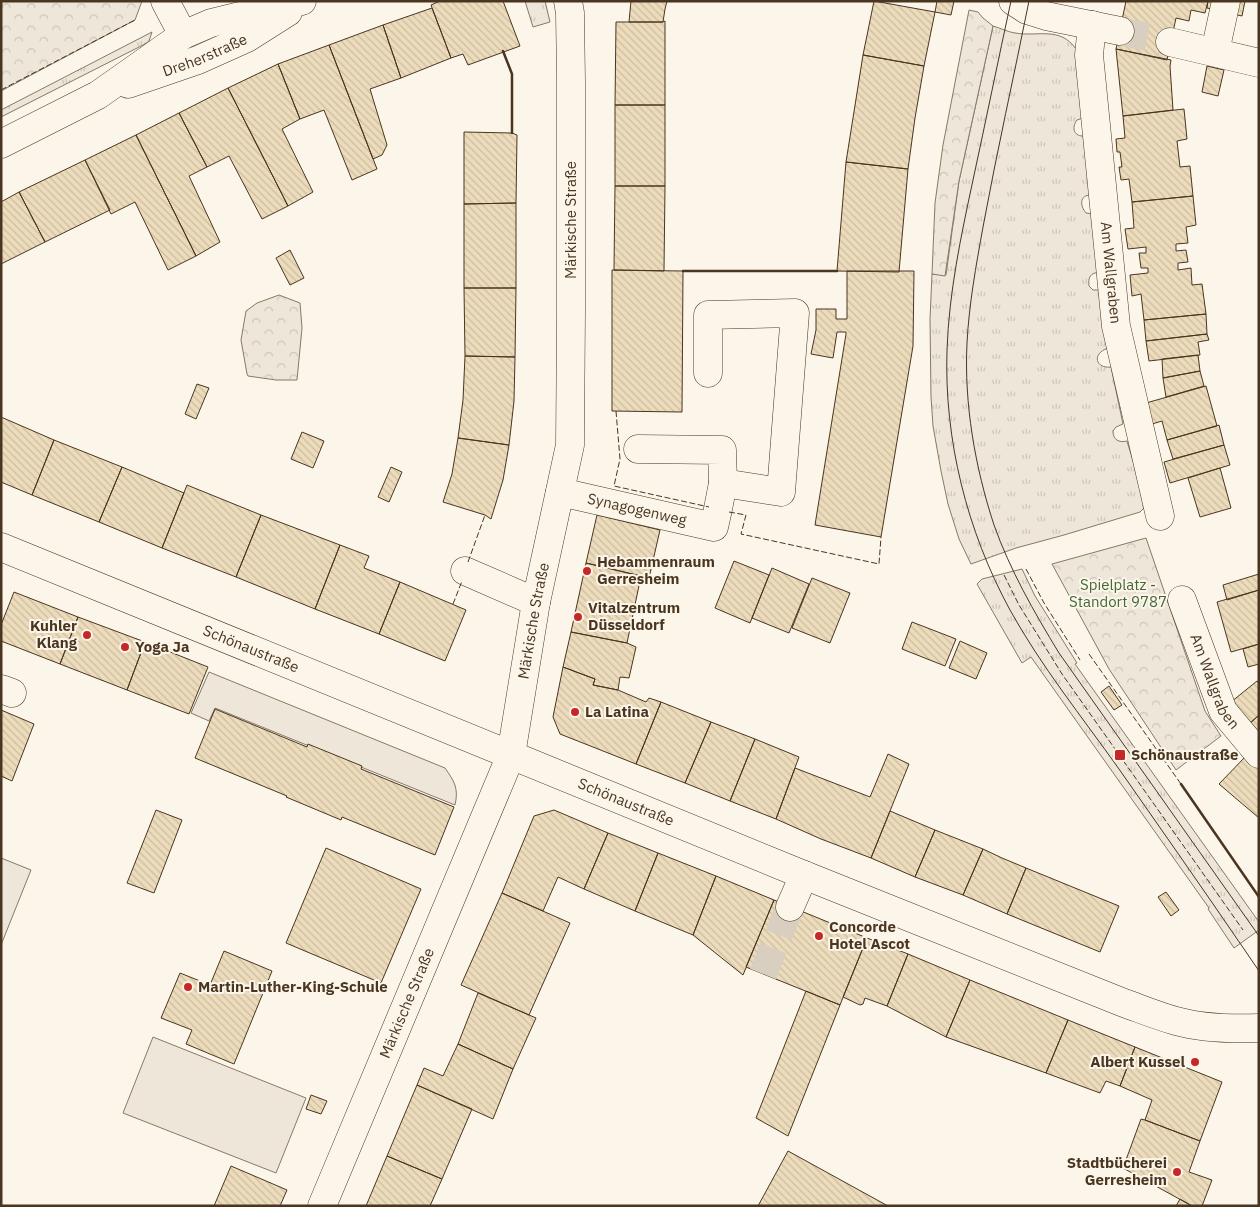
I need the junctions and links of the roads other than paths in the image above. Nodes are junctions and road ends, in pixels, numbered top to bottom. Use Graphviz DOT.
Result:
graph roads {
  1 [pos="164,1"];
  2 [pos="304,1"];
  3 [pos="568,1"];
  4 [pos="1013,1"];
  5 [pos="1226,1"];
  6 [pos="1092,26"];
  7 [pos="1120,31"];
  8 [pos="183,35"];
  9 [pos="1170,42"];
  10 [pos="1214,52"];
  11 [pos="1259,63"];
  12 [pos="98,94"];
  13 [pos="1,144"];
  14 [pos="708,373"];
  15 [pos="638,449"];
  16 [pos="723,483"];
  17 [pos="560,492"];
  18 [pos="1160,516"];
  19 [pos="1,547"];
  20 [pos="465,571"];
  21 [pos="1182,600"];
  22 [pos="536,602"];
  23 [pos="1259,754"];
  24 [pos="511,755"];
  25 [pos="804,875"];
  26 [pos="790,907"];
  27 [pos="1259,1028"];
  28 [pos="322,1206"];
  1 -- 8 [label="street"];
  2 -- 8 [label="street, Dreherstraße"];
  2 -- 12 [label="street, Dreherstraße"];
  3 -- 17 [label="street, Märkische Straße"];
  4 -- 6 [label="street"];
  5 -- 10 [label="street"];
  6 -- 7 [label="street"];
  6 -- 18 [label="street, Am Wallgraben"];
  8 -- 12 [label="street, Dreherstraße"];
  9 -- 10 [label="street"];
  10 -- 11 [label="street"];
  12 -- 13 [label="street, Dreherstraße"];
  14 -- 16 [label="street"];
  15 -- 16 [label="street"];
  16 -- 17 [label="street, Synagogenweg"];
  17 -- 22 [label="street, Märkische Straße"];
  19 -- 24 [label="street, Schönaustraße"];
  20 -- 22 [label="street"];
  21 -- 23 [label="street, Am Wallgraben"];
  22 -- 24 [label="street, Märkische Straße"];
  24 -- 25 [label="street, Schönaustraße"];
  24 -- 28 [label="street, Märkische Straße"];
  25 -- 26 [label="street"];
  25 -- 27 [label="street, Schönaustraße"];
}
